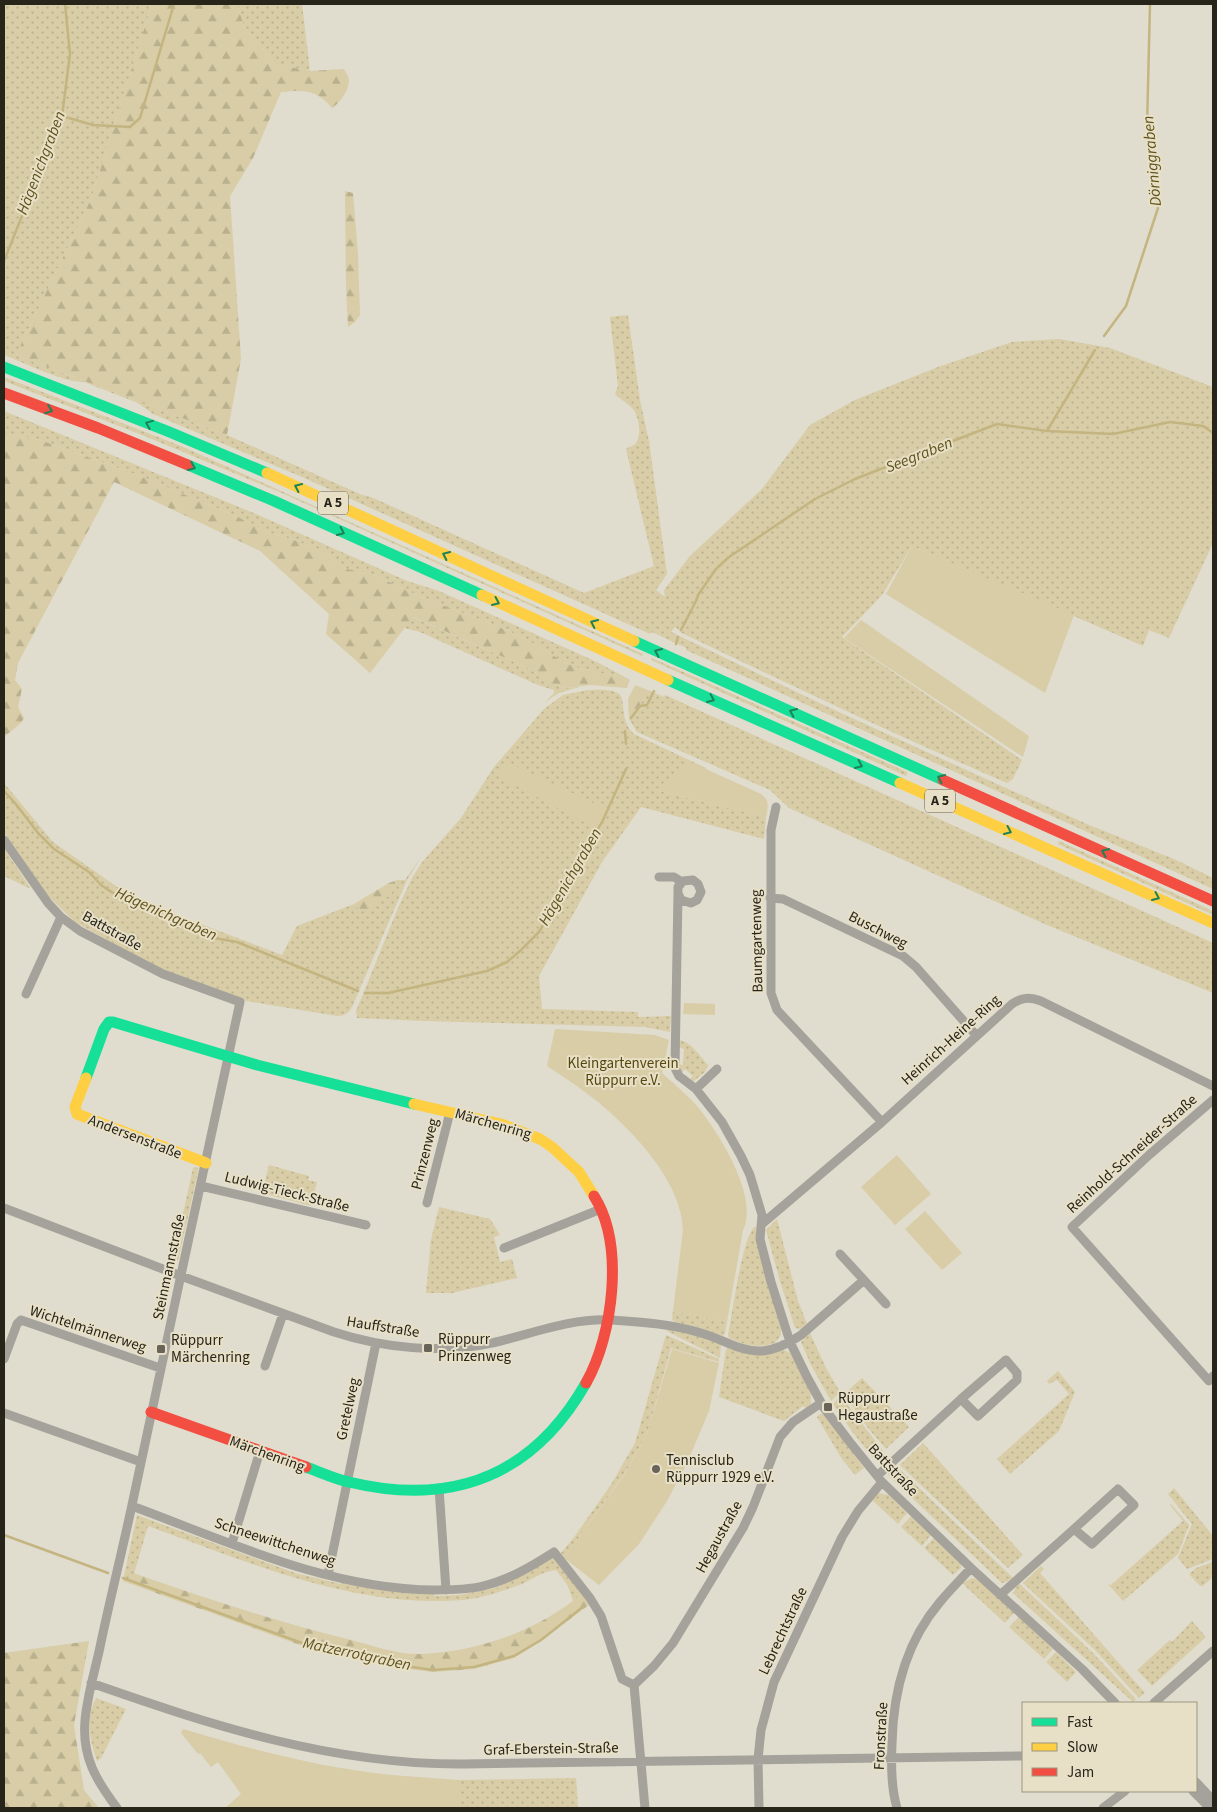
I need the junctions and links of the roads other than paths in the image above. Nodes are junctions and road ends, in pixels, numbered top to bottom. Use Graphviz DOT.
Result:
graph roads {
  1 [pos="4,367"];
  2 [pos="4,392"];
  3 [pos="776,806"];
  4 [pos="4,840"];
  5 [pos="659,877"];
  6 [pos="682,882"];
  7 [pos="678,892"];
  8 [pos="770,898"];
  9 [pos="1213,901"];
  10 [pos="61,917"];
  11 [pos="1213,923"];
  12 [pos="26,994"];
  13 [pos="240,1002"];
  14 [pos="976,1035"];
  15 [pos="228,1058"];
  16 [pos="718,1068"];
  17 [pos="1213,1086"];
  18 [pos="696,1089"];
  19 [pos="1213,1100"];
  20 [pos="450,1112"];
  21 [pos="882,1122"];
  22 [pos="206,1163"];
  23 [pos="201,1186"];
  24 [pos="427,1203"];
  25 [pos="4,1208"];
  26 [pos="601,1209"];
  27 [pos="763,1223"];
  28 [pos="366,1226"];
  29 [pos="504,1248"];
  30 [pos="840,1254"];
  31 [pos="181,1276"];
  32 [pos="864,1280"];
  33 [pos="886,1304"];
  34 [pos="284,1314"];
  35 [pos="609,1320"];
  36 [pos="790,1342"];
  37 [pos="376,1343"];
  38 [pos="4,1360"];
  39 [pos="265,1366"];
  40 [pos="160,1368"];
  41 [pos="1213,1376"];
  42 [pos="961,1399"];
  43 [pos="821,1403"];
  44 [pos="4,1412"];
  45 [pos="151,1412"];
  46 [pos="260,1451"];
  47 [pos="141,1462"];
  48 [pos="879,1479"];
  49 [pos="348,1482"];
  50 [pos="439,1488"];
  51 [pos="132,1506"];
  52 [pos="1074,1529"];
  53 [pos="232,1543"];
  54 [pos="971,1568"];
  55 [pos="328,1575"];
  56 [pos="446,1590"];
  57 [pos="1000,1595"];
  58 [pos="1213,1651"];
  59 [pos="91,1683"];
  60 [pos="634,1685"];
  61 [pos="1114,1702"];
  62 [pos="1155,1702"];
  63 [pos="1022,1756"];
  64 [pos="892,1758"];
  65 [pos="758,1759"];
  66 [pos="641,1762"];
  67 [pos="1197,1783"];
  68 [pos="1124,1792"];
  69 [pos="1194,1792"];
  70 [pos="1213,1800"];
  71 [pos="117,1808"];
  72 [pos="645,1808"];
  73 [pos="759,1808"];
  74 [pos="897,1808"];
  75 [pos="1103,1808"];
  76 [pos="1210,1808"];
  9 -- 1 [label="main road, A 5, one-way"];
  2 -- 11 [label="main road, A 5, one-way"];
  3 -- 8 [label="street, Baumgartenweg"];
  4 -- 10 [label="street, Battstraße"];
  5 -- 6 [label="street"];
  6 -- 7 [label="street"];
  6 -- 7 [label="street"];
  7 -- 18 [label="street, Battstraße"];
  8 -- 14 [label="street, Buschweg"];
  8 -- 21 [label="street, Baumgartenweg"];
  10 -- 12 [label="street"];
  10 -- 13 [label="street, Battstraße"];
  13 -- 15 [label="street, Steinmannstraße"];
  14 -- 17 [label="street, Heinrich-Heine-Ring"];
  14 -- 21 [label="street, Heinrich-Heine-Ring"];
  15 -- 20 [label="main road, Märchenring"];
  15 -- 22 [label="street, Steinmannstraße"];
  15 -- 22 [label="main road, Andersenstraße"];
  16 -- 18 [label="street"];
  18 -- 27 [label="street, Battstraße"];
  19 -- 41 [label="street, Reinhold-Schneider-Straße"];
  20 -- 24 [label="street, Prinzenweg"];
  20 -- 26 [label="main road, Märchenring"];
  21 -- 27 [label="street, Heinrich-Heine-Ring"];
  22 -- 23 [label="street, Steinmannstraße"];
  23 -- 28 [label="street, Ludwig-Tieck-Straße"];
  23 -- 31 [label="street, Steinmannstraße"];
  25 -- 31 [label="street, Hauffstraße"];
  26 -- 29 [label="street"];
  26 -- 35 [label="main road, Märchenring"];
  27 -- 36 [label="street, Battstraße"];
  30 -- 32 [label="street"];
  31 -- 34 [label="street, Hauffstraße"];
  31 -- 40 [label="street, Steinmannstraße"];
  32 -- 33 [label="street"];
  32 -- 36 [label="street, Hauffstraße"];
  34 -- 37 [label="street, Hauffstraße"];
  34 -- 39 [label="street"];
  35 -- 36 [label="street, Hauffstraße"];
  35 -- 37 [label="street, Hauffstraße"];
  35 -- 50 [label="main road, Märchenring"];
  36 -- 43 [label="street, Battstraße"];
  37 -- 49 [label="street, Gretelweg"];
  38 -- 40 [label="street, Wichtelmännerweg"];
  40 -- 45 [label="street, Steinmannstraße"];
  42 -- 42 [label="street, Lebrechtstraße"];
  42 -- 48 [label="street, Lebrechtstraße"];
  43 -- 48 [label="street, Battstraße"];
  43 -- 60 [label="street, Hegaustraße"];
  44 -- 47 [label="street"];
  45 -- 46 [label="main road, Märchenring"];
  45 -- 47 [label="street, Steinmannstraße"];
  46 -- 49 [label="main road, Märchenring"];
  46 -- 53 [label="street"];
  47 -- 51 [label="street, Steinmannstraße"];
  48 -- 54 [label="street, Battstraße"];
  48 -- 65 [label="street, Lebrechtstraße"];
  49 -- 50 [label="main road, Märchenring"];
  49 -- 55 [label="street, Gretelweg"];
  50 -- 56 [label="street"];
  51 -- 53 [label="street, Schneewittchenweg"];
  51 -- 59 [label="street, Steinmannstraße"];
  52 -- 52 [label="street"];
  52 -- 57 [label="street"];
  53 -- 55 [label="street, Schneewittchenweg"];
  54 -- 57 [label="street, Battstraße"];
  54 -- 64 [label="street, Fronstraße"];
  55 -- 56 [label="street, Schneewittchenweg"];
  56 -- 60 [label="street, Schneewittchenweg"];
  57 -- 61 [label="street, Battstraße"];
  58 -- 62 [label="street"];
  59 -- 66 [label="street, Graf-Eberstein-Straße"];
  59 -- 71 [label="street, Steinmannstraße"];
  60 -- 66 [label="street"];
  63 -- 64 [label="street, Graf-Eberstein-Straße"];
  64 -- 65 [label="street, Graf-Eberstein-Straße"];
  64 -- 74 [label="street, Fronstraße"];
  65 -- 66 [label="street, Graf-Eberstein-Straße"];
  65 -- 73 [label="street, Lebrechtstraße"];
  66 -- 72 [label="street"];
  67 -- 70 [label="street"];
  68 -- 75 [label="street"];
  69 -- 76 [label="street"];
}
